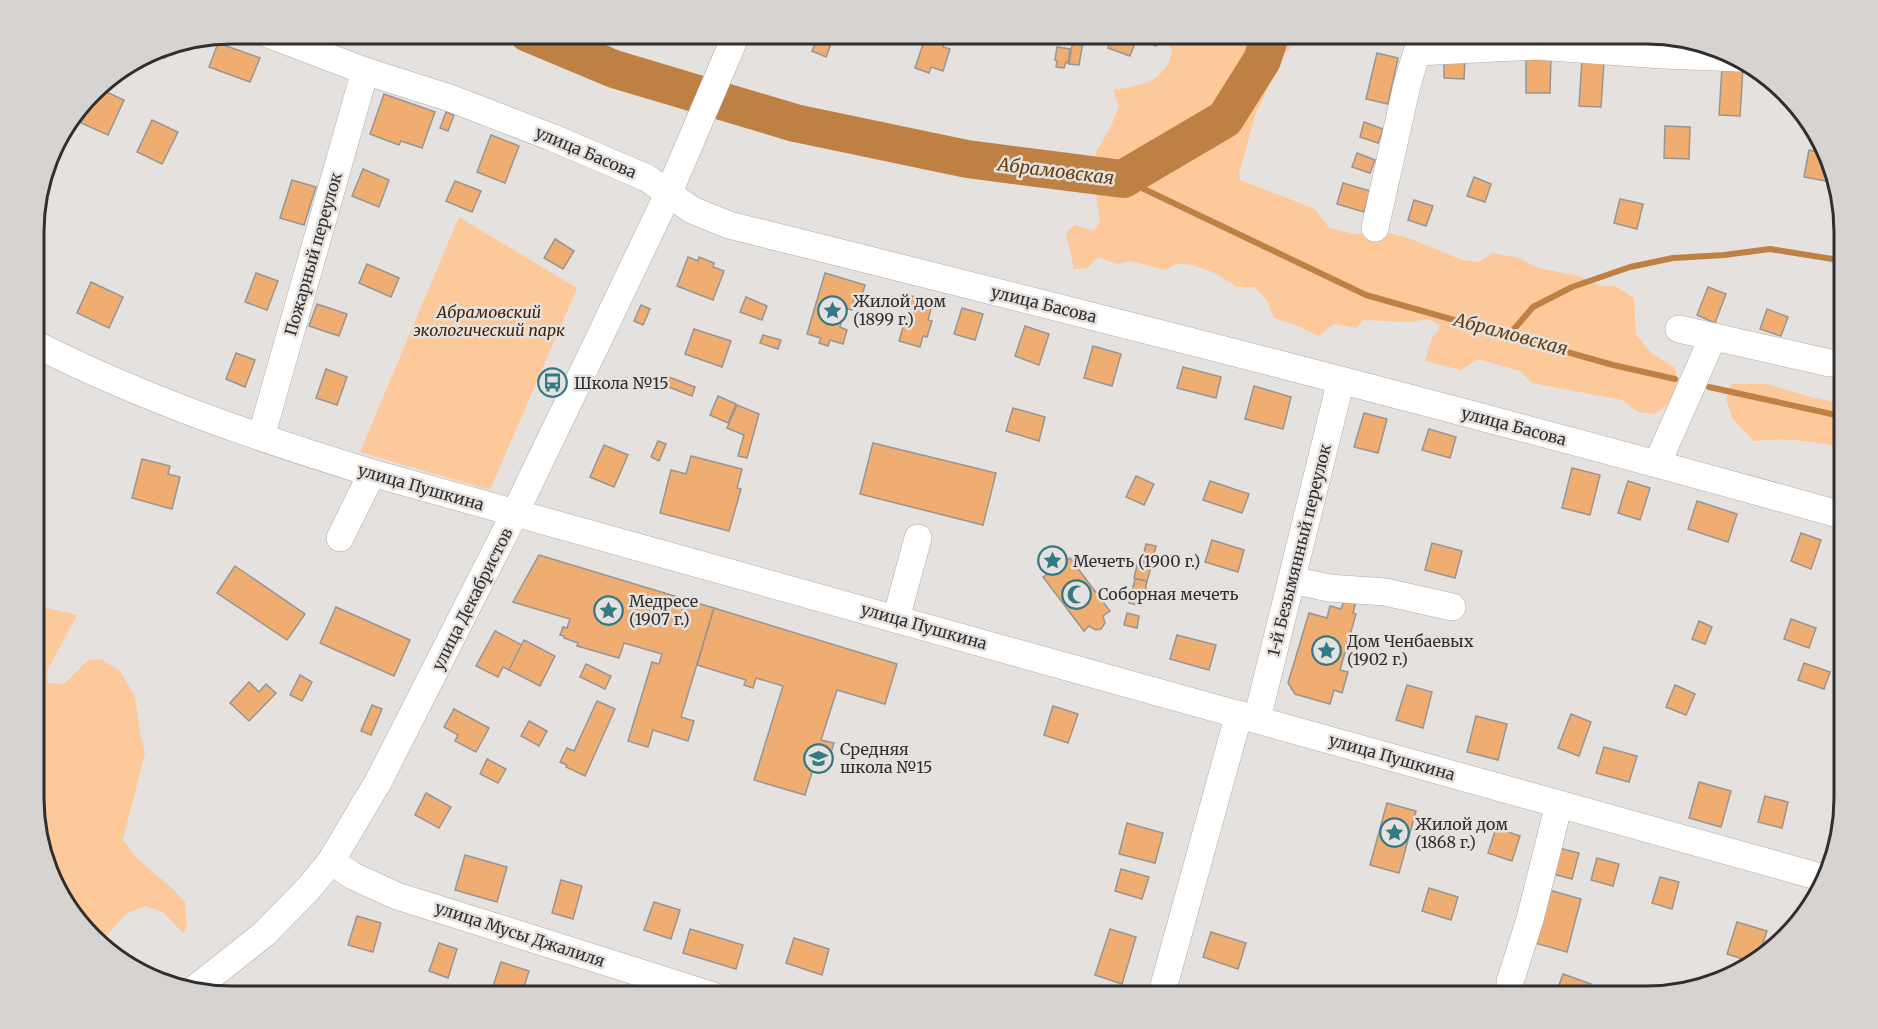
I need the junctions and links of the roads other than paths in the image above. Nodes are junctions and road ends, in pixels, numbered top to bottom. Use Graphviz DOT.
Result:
graph roads {
  1 [pos="294,44"];
  2 [pos="732,44"];
  3 [pos="1715,57"];
  4 [pos="364,71"];
  5 [pos="669,192"];
  6 [pos="1375,228"];
  7 [pos="1679,329"];
  8 [pos="1713,337"];
  9 [pos="44,349"];
  10 [pos="1830,363"];
  11 [pos="1341,380"];
  12 [pos="261,437"];
  13 [pos="1657,464"];
  14 [pos="372,473"];
  15 [pos="515,513"];
  16 [pos="1834,513"];
  17 [pos="340,538"];
  18 [pos="918,538"];
  19 [pos="1292,580"];
  20 [pos="1452,607"];
  21 [pos="897,619"];
  22 [pos="1248,717"];
  23 [pos="1559,804"];
  24 [pos="331,861"];
  25 [pos="1817,876"];
  26 [pos="1510,982"];
  27 [pos="202,983"];
  28 [pos="1164,985"];
  29 [pos="681,986"];
  1 -- 4 [label="street, улица Басова"];
  2 -- 5 [label="street, улица Декабристов"];
  3 -- 6 [label="street"];
  4 -- 5 [label="street, улица Басова"];
  4 -- 12 [label="street, Пожарный переулок"];
  5 -- 11 [label="street, улица Басова"];
  5 -- 15 [label="street, улица Декабристов"];
  7 -- 8 [label="street"];
  8 -- 10 [label="street"];
  8 -- 13 [label="street"];
  9 -- 12 [label="street, улица Пушкина"];
  11 -- 13 [label="street, улица Басова"];
  11 -- 19 [label="street, 1-й Безымянный переулок"];
  12 -- 14 [label="street, улица Пушкина"];
  13 -- 16 [label="street, улица Басова"];
  14 -- 15 [label="street, улица Пушкина"];
  14 -- 17 [label="street"];
  15 -- 21 [label="street, улица Пушкина"];
  15 -- 24 [label="street, улица Декабристов"];
  18 -- 21 [label="street"];
  19 -- 20 [label="street"];
  19 -- 22 [label="street, 1-й Безымянный переулок"];
  21 -- 22 [label="street, улица Пушкина"];
  22 -- 23 [label="street, улица Пушкина"];
  22 -- 28 [label="street, 1-й Безымянный переулок"];
  23 -- 25 [label="street, улица Пушкина"];
  23 -- 26 [label="street"];
  24 -- 27 [label="street, улица Декабристов"];
  24 -- 29 [label="street, улица Мусы Джалиля"];
}
